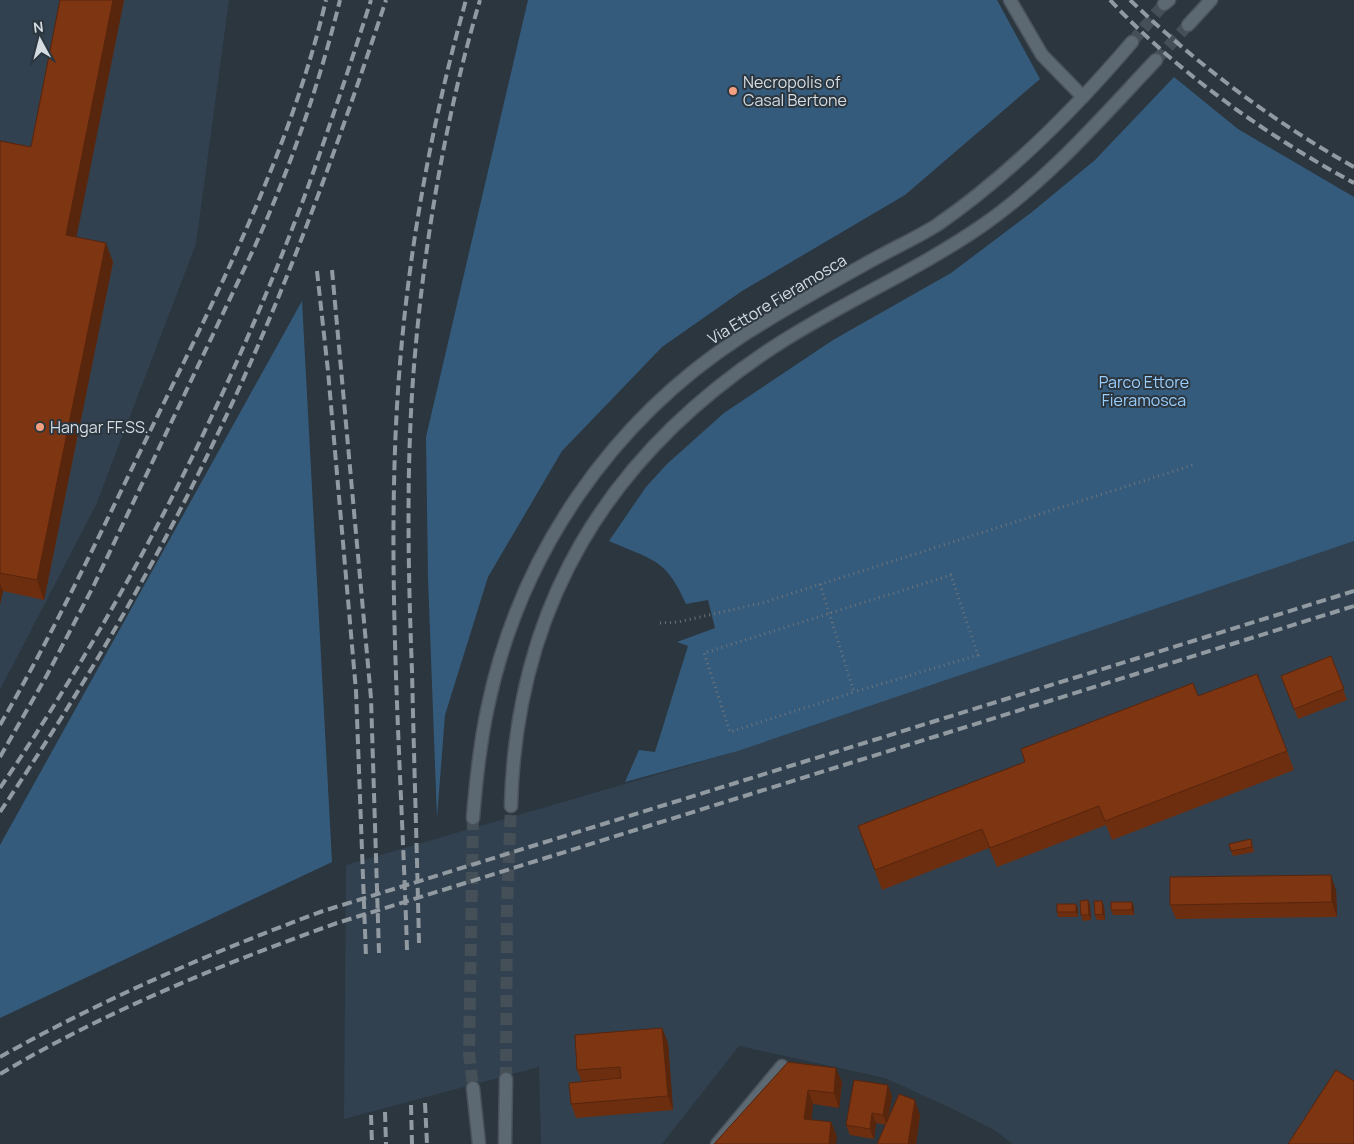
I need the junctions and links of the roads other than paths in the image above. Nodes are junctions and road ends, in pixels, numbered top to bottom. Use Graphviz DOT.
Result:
graph roads {
  1 [pos="1010,0"];
  2 [pos="1211,0"];
  3 [pos="1188,26"];
  4 [pos="1132,42"];
  5 [pos="1156,60"];
  6 [pos="1083,97"];
  7 [pos="511,806"];
  8 [pos="473,818"];
  9 [pos="782,1066"];
  10 [pos="506,1079"];
  11 [pos="473,1088"];
  12 [pos="479,1144"];
  13 [pos="505,1144"];
  14 [pos="717,1144"];
  1 -- 6 [label="street"];
  2 -- 3 [label="street"];
  4 -- 6 [label="street, Via Ettore Fieramosca"];
  5 -- 7 [label="street"];
  6 -- 8 [label="street, Via Ettore Fieramosca"];
  9 -- 14 [label="street"];
  10 -- 13 [label="street"];
  11 -- 12 [label="street"];
}
